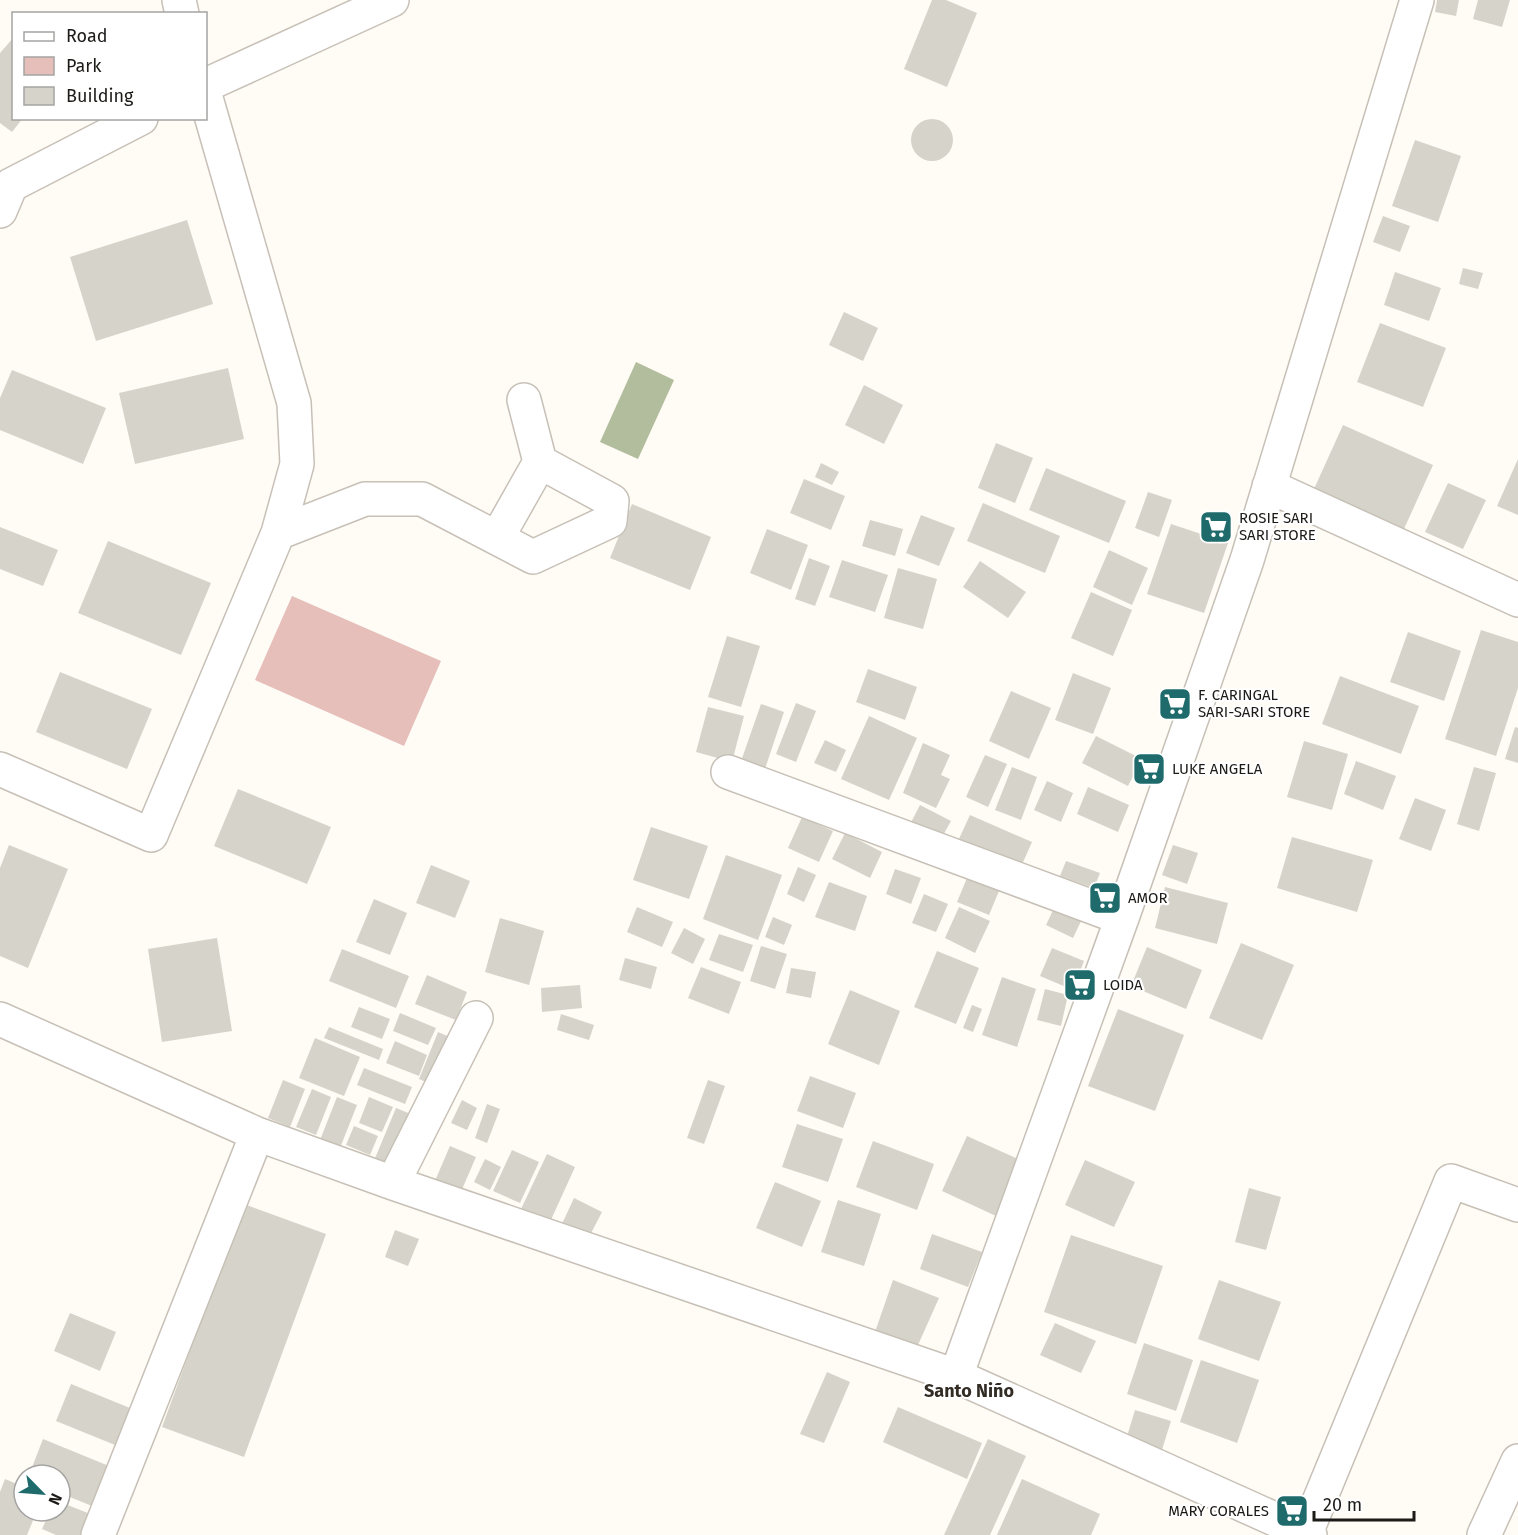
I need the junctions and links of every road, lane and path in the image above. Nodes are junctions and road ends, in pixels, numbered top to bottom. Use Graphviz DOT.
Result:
graph roads {
  1 [pos="392,0"];
  2 [pos="1417,0"];
  3 [pos="207,85"];
  4 [pos="207,101"];
  5 [pos="137,120"];
  6 [pos="4,191"];
  7 [pos="524,400"];
  8 [pos="540,462"];
  9 [pos="1269,486"];
  10 [pos="278,532"];
  11 [pos="497,538"];
  12 [pos="1518,600"];
  13 [pos="0,769"];
  14 [pos="729,772"];
  15 [pos="1122,918"];
  16 [pos="476,1018"];
  17 [pos="0,1019"];
  18 [pos="257,1134"];
  19 [pos="393,1184"];
  20 [pos="1518,1205"];
  21 [pos="956,1376"];
  22 [pos="1518,1461"];
  23 [pos="1300,1533"];
  24 [pos="98,1535"];
  25 [pos="1484,1535"];
  1 -- 3 [label="street"];
  2 -- 9 [label="street"];
  4 -- 10 [label="street"];
  5 -- 6 [label="street"];
  7 -- 8 [label="street"];
  8 -- 11 [label="street"];
  8 -- 11 [label="street"];
  9 -- 12 [label="street"];
  9 -- 15 [label="street"];
  10 -- 11 [label="street"];
  10 -- 13 [label="street"];
  14 -- 15 [label="street"];
  15 -- 21 [label="street"];
  16 -- 19 [label="street"];
  17 -- 18 [label="street"];
  18 -- 19 [label="street"];
  18 -- 24 [label="street"];
  19 -- 21 [label="street"];
  20 -- 23 [label="street"];
  21 -- 23 [label="street"];
  22 -- 25 [label="street"];
}
